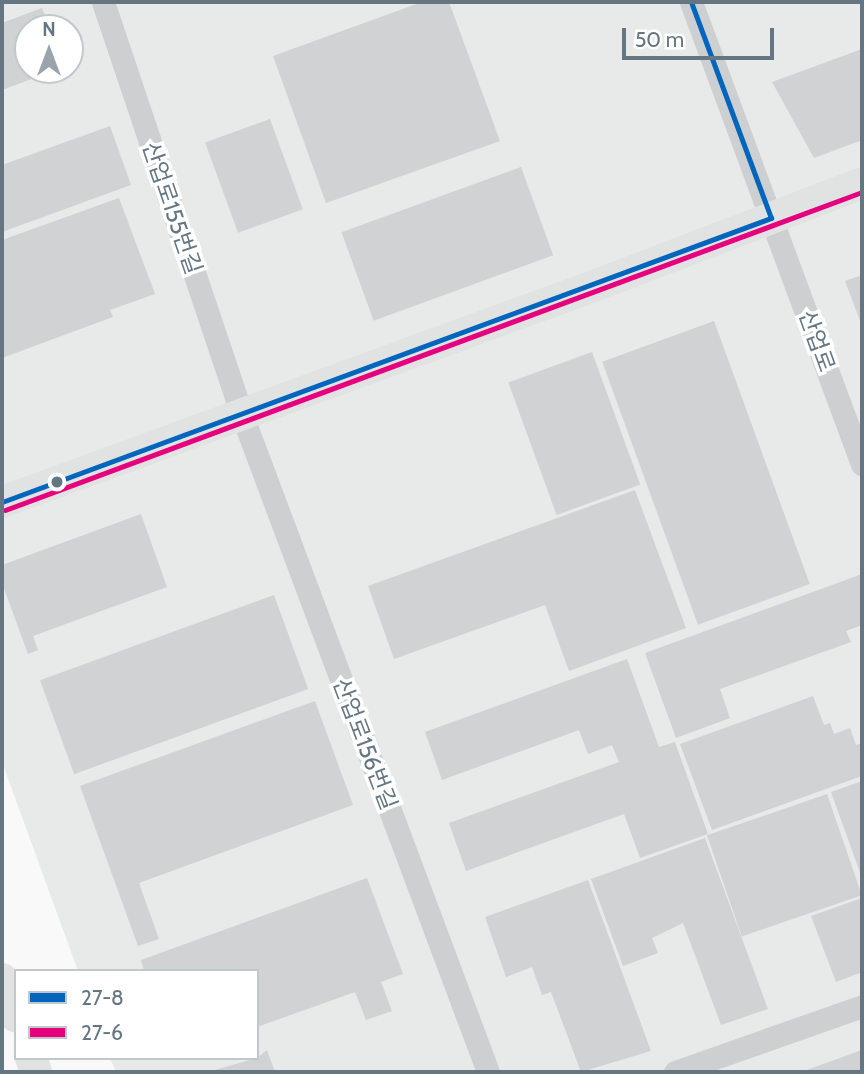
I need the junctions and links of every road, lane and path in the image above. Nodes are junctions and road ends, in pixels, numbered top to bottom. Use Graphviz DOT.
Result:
graph roads {
  1 [pos="103,2"];
  2 [pos="691,2"];
  3 [pos="862,183"];
  4 [pos="771,218"];
  5 [pos="242,415"];
  6 [pos="862,464"];
  7 [pos="2,502"];
  8 [pos="2,979"];
  9 [pos="862,1006"];
  10 [pos="14,1012"];
  11 [pos="488,1072"];
  12 [pos="675,1072"];
  1 -- 5 [label="street, 산업로155번길"];
  2 -- 4 [label="street, 산업로"];
  3 -- 4 [label="street"];
  4 -- 5 [label="street"];
  4 -- 6 [label="street, 산업로"];
  5 -- 7 [label="street"];
  5 -- 11 [label="street, 산업로156번길"];
  8 -- 10 [label="street"];
  9 -- 12 [label="street"];
}
